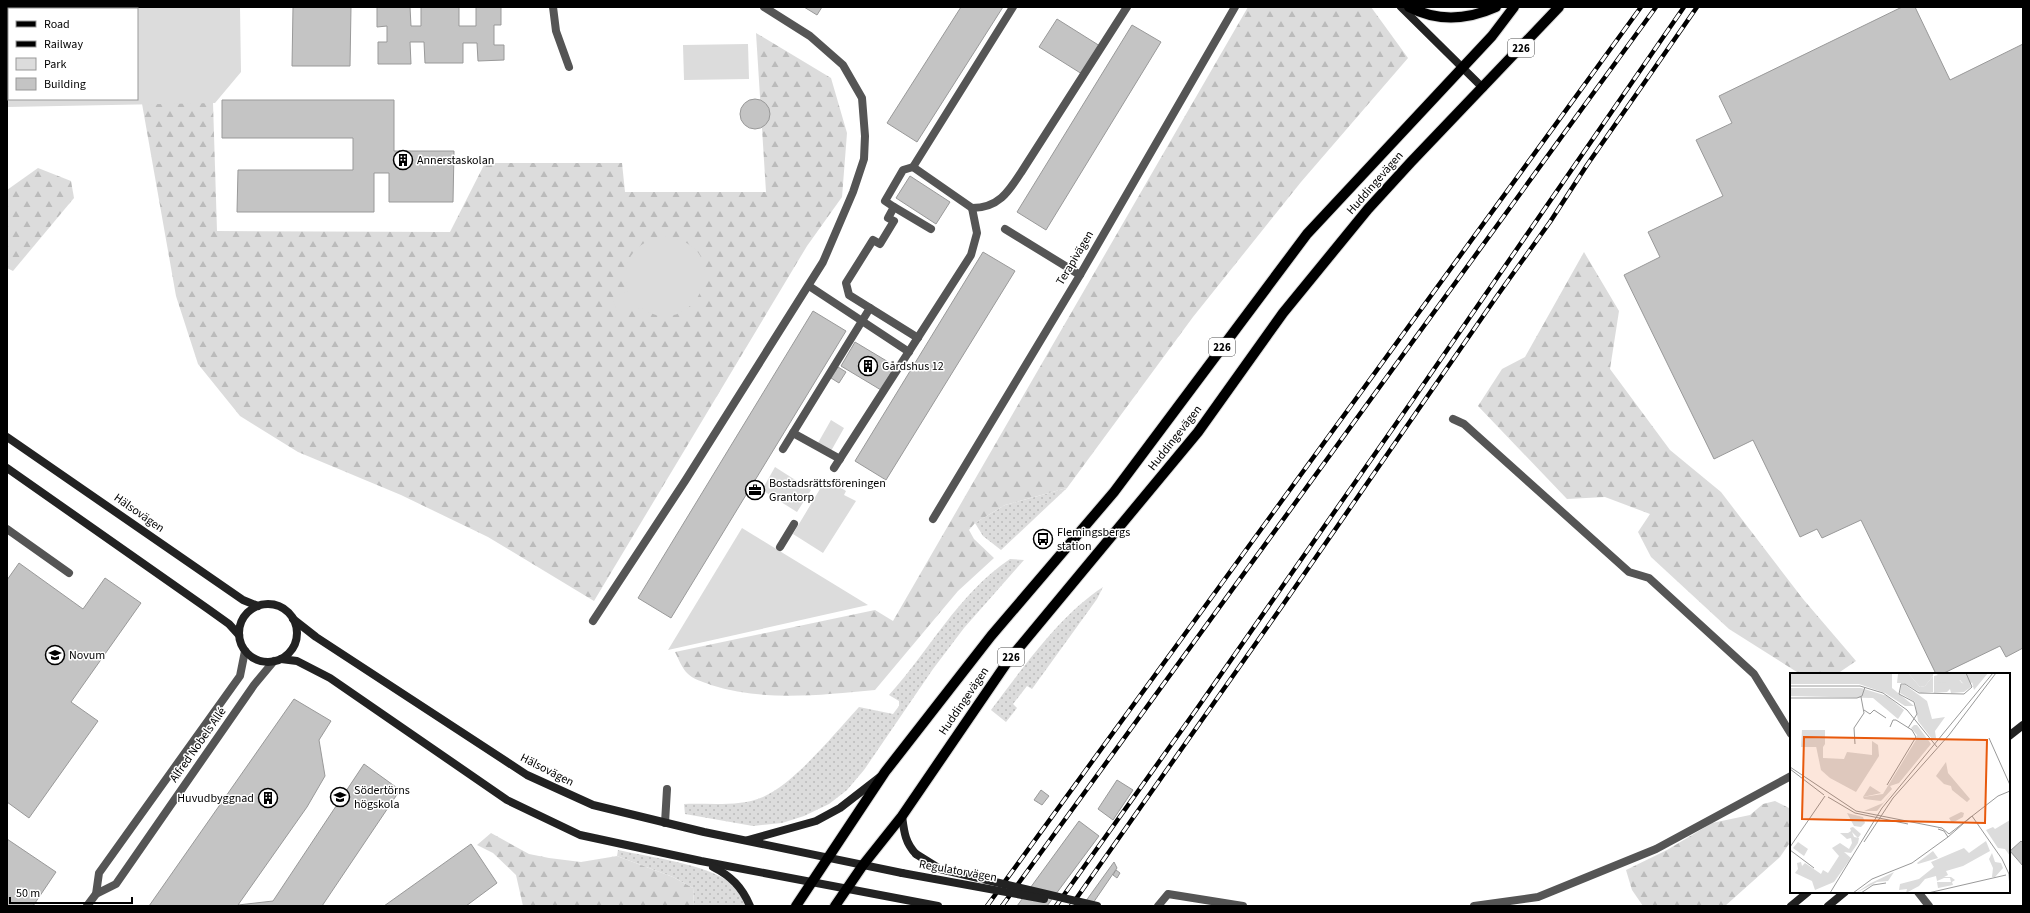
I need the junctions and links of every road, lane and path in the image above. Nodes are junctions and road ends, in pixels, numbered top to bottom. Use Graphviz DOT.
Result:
graph roads {
  1 [pos="553,7"];
  2 [pos="764,7"];
  3 [pos="1013,7"];
  4 [pos="1127,7"];
  5 [pos="1235,7"];
  6 [pos="1401,7"];
  7 [pos="1409,7"];
  8 [pos="1496,7"];
  9 [pos="1514,7"];
  10 [pos="1559,7"];
  11 [pos="1462,67"];
  12 [pos="569,68"];
  13 [pos="1484,88"];
  14 [pos="913,167"];
  15 [pos="894,207"];
  16 [pos="972,208"];
  17 [pos="930,229"];
  18 [pos="1005,229"];
  19 [pos="1080,275"];
  20 [pos="808,286"];
  21 [pos="849,295"];
  22 [pos="841,307"];
  23 [pos="870,308"];
  24 [pos="861,322"];
  25 [pos="918,338"];
  26 [pos="909,352"];
  27 [pos="1453,419"];
  28 [pos="793,433"];
  29 [pos="7,437"];
  30 [pos="783,449"];
  31 [pos="840,459"];
  32 [pos="7,468"];
  33 [pos="834,468"];
  34 [pos="933,520"];
  35 [pos="794,524"];
  36 [pos="7,529"];
  37 [pos="780,547"];
  38 [pos="69,573"];
  39 [pos="258,606"];
  40 [pos="293,619"];
  41 [pos="593,621"];
  42 [pos="239,635"];
  43 [pos="245,651"];
  44 [pos="278,660"];
  45 [pos="2023,725"];
  46 [pos="1790,732"];
  47 [pos="2010,735"];
  48 [pos="885,772"];
  49 [pos="1790,777"];
  50 [pos="667,789"];
  51 [pos="902,816"];
  52 [pos="665,823"];
  53 [pos="746,841"];
  54 [pos="827,858"];
  55 [pos="701,862"];
  56 [pos="864,865"];
  57 [pos="811,882"];
  58 [pos="847,889"];
  59 [pos="1807,893"];
  60 [pos="1844,893"];
  61 [pos="1919,893"];
  62 [pos="96,894"];
  63 [pos="88,906"];
  64 [pos="750,906"];
  65 [pos="796,906"];
  66 [pos="835,906"];
  67 [pos="938,906"];
  68 [pos="1086,906"];
  69 [pos="1097,906"];
  70 [pos="1158,906"];
  71 [pos="1243,906"];
  72 [pos="1474,906"];
  73 [pos="1791,906"];
  74 [pos="1828,906"];
  75 [pos="1929,906"];
  1 -- 12 [label="street"];
  2 -- 20 [label="street"];
  3 -- 14 [label="street"];
  4 -- 16 [label="street"];
  5 -- 19 [label="street, Terapivägen"];
  6 -- 11 [label="street"];
  7 -- 8 [label="main road"];
  9 -- 11 [label="main road, Huddingevägen / 226"];
  10 -- 13 [label="main road, Huddingevägen / 226"];
  11 -- 13 [label="street"];
  11 -- 48 [label="main road, Huddingevägen / 226"];
  13 -- 51 [label="main road, Huddingevägen / 226"];
  14 -- 15 [label="street"];
  14 -- 16 [label="street"];
  15 -- 17 [label="street"];
  15 -- 21 [label="street"];
  16 -- 25 [label="street"];
  18 -- 19 [label="street"];
  19 -- 34 [label="street, Terapivägen"];
  20 -- 22 [label="street"];
  20 -- 41 [label="street"];
  21 -- 22 [label="street"];
  21 -- 23 [label="street"];
  22 -- 24 [label="street"];
  23 -- 24 [label="street"];
  23 -- 25 [label="street"];
  24 -- 26 [label="street"];
  24 -- 28 [label="street"];
  25 -- 26 [label="street"];
  26 -- 31 [label="street"];
  27 -- 46 [label="street"];
  28 -- 30 [label="street"];
  28 -- 31 [label="street"];
  29 -- 39 [label="street, Hälsovägen"];
  31 -- 33 [label="street"];
  32 -- 42 [label="street"];
  35 -- 37 [label="street"];
  36 -- 38 [label="street"];
  39 -- 40 [label="street"];
  39 -- 42 [label="street"];
  40 -- 44 [label="street"];
  40 -- 52 [label="street, Hälsovägen"];
  42 -- 43 [label="street"];
  43 -- 44 [label="street"];
  43 -- 62 [label="street, Alfred Nobels Allé"];
  44 -- 55 [label="street"];
  44 -- 62 [label="street, Alfred Nobels Allé"];
  45 -- 47 [label="street"];
  48 -- 53 [label="street"];
  48 -- 54 [label="main road, Huddingevägen / 226"];
  49 -- 72 [label="street"];
  50 -- 52 [label="street"];
  51 -- 56 [label="main road, Huddingevägen / 226"];
  51 -- 69 [label="street, bridge"];
  52 -- 53 [label="street, Hälsovägen"];
  53 -- 54 [label="street, Hälsovägen"];
  54 -- 56 [label="street, Regulatorvägen"];
  54 -- 57 [label="main road, Huddingevägen / 226"];
  55 -- 57 [label="street"];
  55 -- 64 [label="street"];
  56 -- 58 [label="main road, Huddingevägen / 226"];
  56 -- 68 [label="street, Regulatorvägen, bridge"];
  57 -- 58 [label="street"];
  57 -- 65 [label="main road, Huddingevägen / 226"];
  58 -- 66 [label="main road, Huddingevägen / 226"];
  58 -- 67 [label="street"];
  59 -- 73 [label="street"];
  60 -- 74 [label="street"];
  61 -- 75 [label="street"];
  62 -- 63 [label="street, Alfred Nobels Allé"];
  70 -- 71 [label="street"];
}
